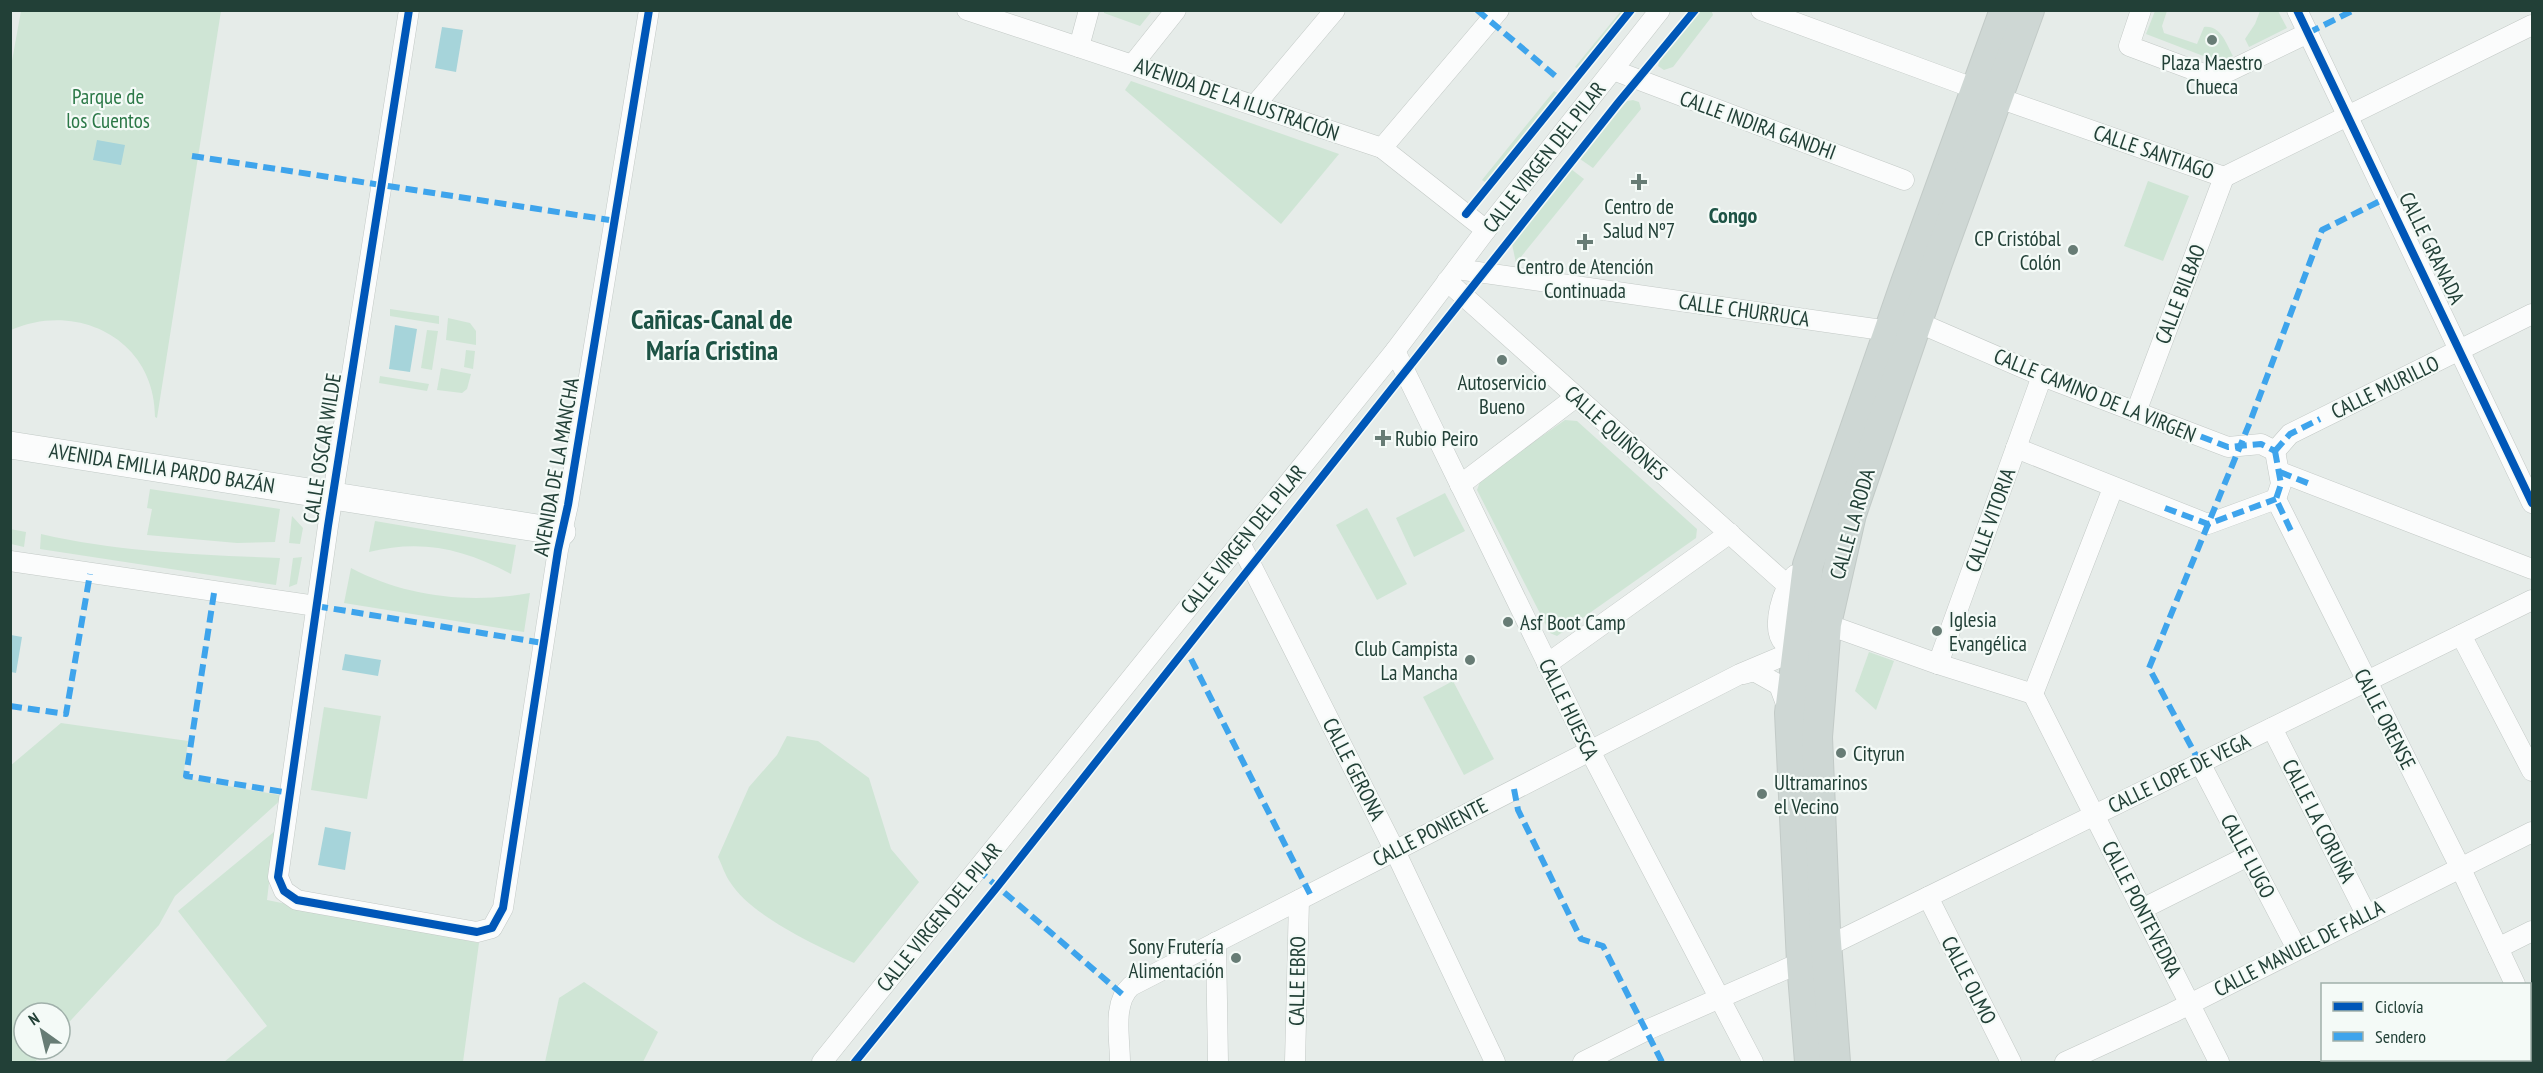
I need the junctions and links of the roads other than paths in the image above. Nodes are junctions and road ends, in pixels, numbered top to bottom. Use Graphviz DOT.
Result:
graph roads {
  1 [pos="409,10"];
  2 [pos="649,10"];
  3 [pos="967,10"];
  4 [pos="1089,10"];
  5 [pos="1176,10"];
  6 [pos="1335,10"];
  7 [pos="1498,10"];
  8 [pos="1660,10"];
  9 [pos="1761,10"];
  10 [pos="2005,10"];
  11 [pos="2029,10"];
  12 [pos="2141,10"];
  13 [pos="2297,10"];
  14 [pos="2532,25"];
  15 [pos="2308,33"];
  16 [pos="1079,47"];
  17 [pos="1133,64"];
  18 [pos="1613,70"];
  19 [pos="1986,93"];
  20 [pos="1255,105"];
  21 [pos="2347,116"];
  22 [pos="1382,148"];
  23 [pos="2224,177"];
  24 [pos="1904,180"];
  25 [pos="1486,230"];
  26 [pos="1452,275"];
  27 [pos="2532,314"];
  28 [pos="1917,322"];
  29 [pos="1889,331"];
  30 [pos="2461,349"];
  31 [pos="1395,351"];
  32 [pos="2042,376"];
  33 [pos="1576,397"];
  34 [pos="2136,412"];
  35 [pos="10,445"];
  36 [pos="2016,448"];
  37 [pos="2275,451"];
  38 [pos="2280,472"];
  39 [pos="1460,485"];
  40 [pos="2113,488"];
  41 [pos="333,495"];
  42 [pos="2276,499"];
  43 [pos="2532,502"];
  44 [pos="562,532"];
  45 [pos="1730,533"];
  46 [pos="1240,543"];
  47 [pos="1813,552"];
  48 [pos="10,561"];
  49 [pos="2532,568"];
  50 [pos="1786,584"];
  51 [pos="2532,600"];
  52 [pos="316,606"];
  53 [pos="1829,629"];
  54 [pos="2461,634"];
  55 [pos="1797,650"];
  56 [pos="1547,664"];
  57 [pos="1938,664"];
  58 [pos="1740,674"];
  59 [pos="2366,682"];
  60 [pos="2032,694"];
  61 [pos="1790,713"];
  62 [pos="2272,728"];
  63 [pos="1590,751"];
  64 [pos="2200,763"];
  65 [pos="2532,771"];
  66 [pos="2095,815"];
  67 [pos="2532,832"];
  68 [pos="1395,851"];
  69 [pos="2248,856"];
  70 [pos="2460,867"];
  71 [pos="284,891"];
  72 [pos="1928,897"];
  73 [pos="1299,900"];
  74 [pos="2142,909"];
  75 [pos="2366,914"];
  76 [pos="2532,931"];
  77 [pos="1216,942"];
  78 [pos="2498,948"];
  79 [pos="2297,949"];
  80 [pos="1814,954"];
  81 [pos="2515,983"];
  82 [pos="1718,998"];
  83 [pos="2190,1003"];
  84 [pos="822,1062"];
  85 [pos="1120,1062"];
  86 [pos="1218,1062"];
  87 [pos="1295,1062"];
  88 [pos="1495,1062"];
  89 [pos="1583,1062"];
  90 [pos="1753,1062"];
  91 [pos="1810,1062"];
  92 [pos="1835,1062"];
  93 [pos="2011,1062"];
  94 [pos="2065,1062"];
  95 [pos="2218,1062"];
  1 -- 41 [label="street, CALLE OSCAR WILDE"];
  2 -- 44 [label="street, AVENIDA DE LA MANCHA"];
  3 -- 16 [label="street, AVENIDA DE LA ILUSTRACIÓN"];
  4 -- 16 [label="street"];
  5 -- 17 [label="street"];
  6 -- 20 [label="street"];
  7 -- 22 [label="street"];
  8 -- 18 [label="street, CALLE VIRGEN DEL PILAR"];
  9 -- 19 [label="street, CALLE SANTIAGO"];
  10 -- 19 [label="main road, CALLE LA RODA"];
  11 -- 19 [label="main road, CALLE LA RODA"];
  12 -- 15 [label="street"];
  13 -- 15 [label="street, CALLE GRANADA"];
  14 -- 21 [label="street, CALLE SANTIAGO"];
  15 -- 21 [label="street, CALLE GRANADA"];
  16 -- 17 [label="street, AVENIDA DE LA ILUSTRACIÓN"];
  17 -- 20 [label="street, AVENIDA DE LA ILUSTRACIÓN"];
  18 -- 24 [label="street, CALLE INDIRA GANDHI"];
  18 -- 25 [label="street, CALLE VIRGEN DEL PILAR"];
  19 -- 23 [label="street, CALLE SANTIAGO"];
  19 -- 28 [label="main road, CALLE LA RODA"];
  19 -- 29 [label="main road, CALLE LA RODA"];
  20 -- 22 [label="street, AVENIDA DE LA ILUSTRACIÓN"];
  21 -- 23 [label="street, CALLE SANTIAGO"];
  21 -- 30 [label="street, CALLE GRANADA"];
  22 -- 25 [label="street, AVENIDA DE LA ILUSTRACIÓN"];
  23 -- 34 [label="street, CALLE BILBAO"];
  25 -- 26 [label="street, CALLE VIRGEN DEL PILAR"];
  26 -- 29 [label="street, CALLE CHURRUCA"];
  26 -- 31 [label="street, CALLE VIRGEN DEL PILAR"];
  26 -- 33 [label="street, CALLE QUIÑONES"];
  27 -- 30 [label="street, CALLE MURILLO"];
  28 -- 32 [label="street, CALLE CAMINO DE LA VIRGEN"];
  28 -- 53 [label="main road, CALLE LA RODA"];
  29 -- 47 [label="main road, CALLE LA RODA"];
  30 -- 37 [label="street, CALLE MURILLO"];
  30 -- 43 [label="street, CALLE GRANADA"];
  31 -- 39 [label="street, CALLE HUESCA"];
  31 -- 46 [label="street, CALLE VIRGEN DEL PILAR"];
  32 -- 34 [label="street, CALLE CAMINO DE LA VIRGEN"];
  32 -- 36 [label="street, CALLE VITORIA"];
  33 -- 39 [label="street"];
  33 -- 45 [label="street, CALLE QUIÑONES"];
  34 -- 37 [label="street, CALLE CAMINO DE LA VIRGEN"];
  35 -- 41 [label="street, AVENIDA EMILIA PARDO BAZÁN"];
  36 -- 40 [label="street"];
  36 -- 57 [label="street, CALLE VITORIA"];
  37 -- 38 [label="street"];
  38 -- 42 [label="street"];
  38 -- 49 [label="street"];
  39 -- 56 [label="street, CALLE HUESCA"];
  40 -- 42 [label="street"];
  40 -- 60 [label="street"];
  41 -- 44 [label="street, AVENIDA EMILIA PARDO BAZÁN"];
  41 -- 52 [label="street, CALLE OSCAR WILDE"];
  42 -- 59 [label="street, CALLE ORENSE"];
  44 -- 71 [label="street, AVENIDA DE LA MANCHA"];
  45 -- 50 [label="street, CALLE QUIÑONES"];
  45 -- 56 [label="street"];
  46 -- 68 [label="street, CALLE GERONA"];
  46 -- 84 [label="street, CALLE VIRGEN DEL PILAR"];
  47 -- 50 [label="street"];
  47 -- 55 [label="main road, CALLE LA RODA"];
  48 -- 52 [label="street"];
  50 -- 55 [label="street"];
  51 -- 54 [label="street, CALLE LOPE DE VEGA"];
  52 -- 71 [label="street, CALLE OSCAR WILDE"];
  53 -- 55 [label="street, CALLE PONIENTE"];
  53 -- 57 [label="street"];
  53 -- 80 [label="main road, CALLE LA RODA"];
  54 -- 59 [label="street, CALLE LOPE DE VEGA"];
  54 -- 65 [label="street"];
  55 -- 58 [label="street, CALLE PONIENTE"];
  55 -- 61 [label="main road, CALLE LA RODA"];
  56 -- 63 [label="street, CALLE HUESCA"];
  57 -- 60 [label="street"];
  58 -- 61 [label="street"];
  58 -- 63 [label="street, CALLE PONIENTE"];
  59 -- 62 [label="street, CALLE LOPE DE VEGA"];
  59 -- 70 [label="street, CALLE ORENSE"];
  60 -- 66 [label="street, CALLE PONTEVEDRA"];
  61 -- 80 [label="main road, CALLE LA RODA"];
  62 -- 64 [label="street, CALLE LOPE DE VEGA"];
  62 -- 75 [label="street, CALLE LA CORUÑA"];
  63 -- 68 [label="street, CALLE PONIENTE"];
  63 -- 82 [label="street, CALLE HUESCA"];
  64 -- 66 [label="street, CALLE LOPE DE VEGA"];
  64 -- 69 [label="street, CALLE LUGO"];
  66 -- 72 [label="street, CALLE LOPE DE VEGA"];
  66 -- 74 [label="street, CALLE PONTEVEDRA"];
  67 -- 70 [label="street, CALLE MANUEL DE FALLA"];
  68 -- 73 [label="street, CALLE PONIENTE"];
  68 -- 88 [label="street, CALLE GERONA"];
  69 -- 74 [label="street"];
  69 -- 79 [label="street, CALLE LUGO"];
  70 -- 75 [label="street, CALLE MANUEL DE FALLA"];
  70 -- 78 [label="street, CALLE ORENSE"];
  72 -- 80 [label="street, CALLE LOPE DE VEGA"];
  72 -- 93 [label="street, CALLE OLMO"];
  73 -- 77 [label="street, CALLE PONIENTE"];
  73 -- 87 [label="street, CALLE EBRO"];
  74 -- 83 [label="street, CALLE PONTEVEDRA"];
  75 -- 79 [label="street, CALLE MANUEL DE FALLA"];
  76 -- 78 [label="street"];
  77 -- 85 [label="street, CALLE PONIENTE"];
  77 -- 86 [label="street"];
  78 -- 81 [label="street, CALLE ORENSE"];
  79 -- 83 [label="street, CALLE MANUEL DE FALLA"];
  80 -- 82 [label="street, CALLE LOPE DE VEGA"];
  80 -- 91 [label="main road, CALLE LA RODA"];
  80 -- 92 [label="main road, CALLE LA RODA"];
  82 -- 89 [label="street, CALLE LOPE DE VEGA"];
  82 -- 90 [label="street, CALLE HUESCA"];
  83 -- 94 [label="street, CALLE MANUEL DE FALLA"];
  83 -- 95 [label="street, CALLE PONTEVEDRA"];
}
